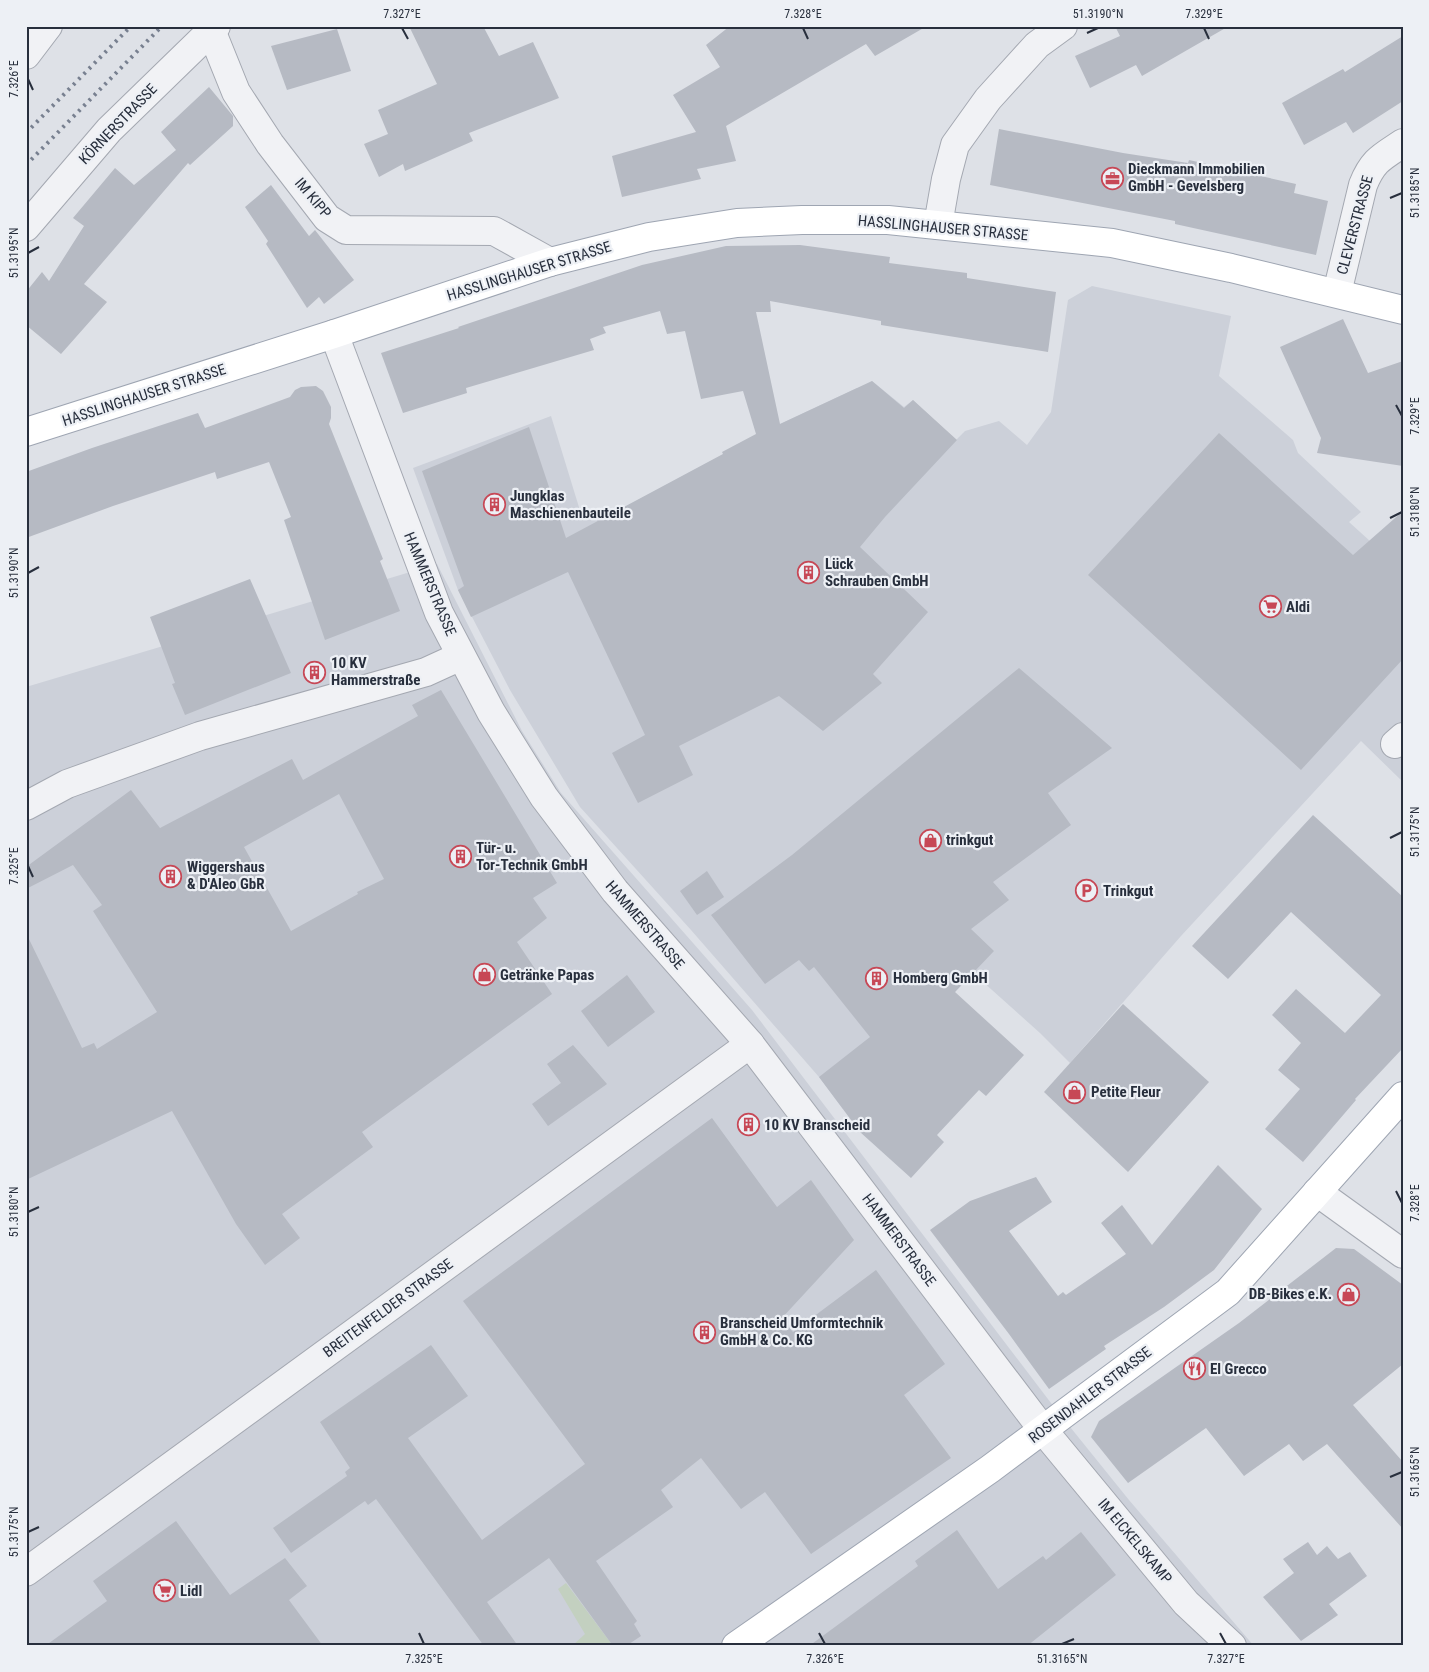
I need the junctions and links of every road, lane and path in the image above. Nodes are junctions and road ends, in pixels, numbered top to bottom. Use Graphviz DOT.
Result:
graph roads {
  1 [pos="48,26"];
  2 [pos="1063,26"];
  3 [pos="213,28"];
  4 [pos="26,54"];
  5 [pos="1403,142"];
  6 [pos="938,225"];
  7 [pos="26,227"];
  8 [pos="550,262"];
  9 [pos="1337,293"];
  10 [pos="1403,310"];
  11 [pos="334,334"];
  12 [pos="26,432"];
  13 [pos="461,656"];
  14 [pos="26,806"];
  15 [pos="750,1044"];
  16 [pos="1403,1096"];
  17 [pos="1317,1192"];
  18 [pos="1403,1254"];
  19 [pos="1043,1430"];
  20 [pos="26,1572"];
  21 [pos="736,1646"];
  22 [pos="1232,1646"];
  1 -- 4 [label="street"];
  2 -- 6 [label="street"];
  3 -- 7 [label="street, KÖRNERSTRASSE"];
  3 -- 8 [label="street, IM KIPP"];
  5 -- 9 [label="street, CLEVERSTRASSE"];
  6 -- 8 [label="main road, HASSLINGHAUSER STRASSE"];
  6 -- 9 [label="main road, HASSLINGHAUSER STRASSE"];
  8 -- 11 [label="main road, HASSLINGHAUSER STRASSE"];
  9 -- 10 [label="main road, HASSLINGHAUSER STRASSE"];
  11 -- 12 [label="main road, HASSLINGHAUSER STRASSE"];
  11 -- 13 [label="street, HAMMERSTRASSE"];
  13 -- 14 [label="street"];
  13 -- 15 [label="street, HAMMERSTRASSE"];
  15 -- 19 [label="street, HAMMERSTRASSE"];
  15 -- 20 [label="street, BREITENFELDER STRASSE"];
  16 -- 17 [label="main road, ROSENDAHLER STRASSE"];
  17 -- 18 [label="street"];
  17 -- 19 [label="main road, ROSENDAHLER STRASSE"];
  19 -- 21 [label="main road, ROSENDAHLER STRASSE"];
  19 -- 22 [label="street, IM EICKELSKAMP"];
}
